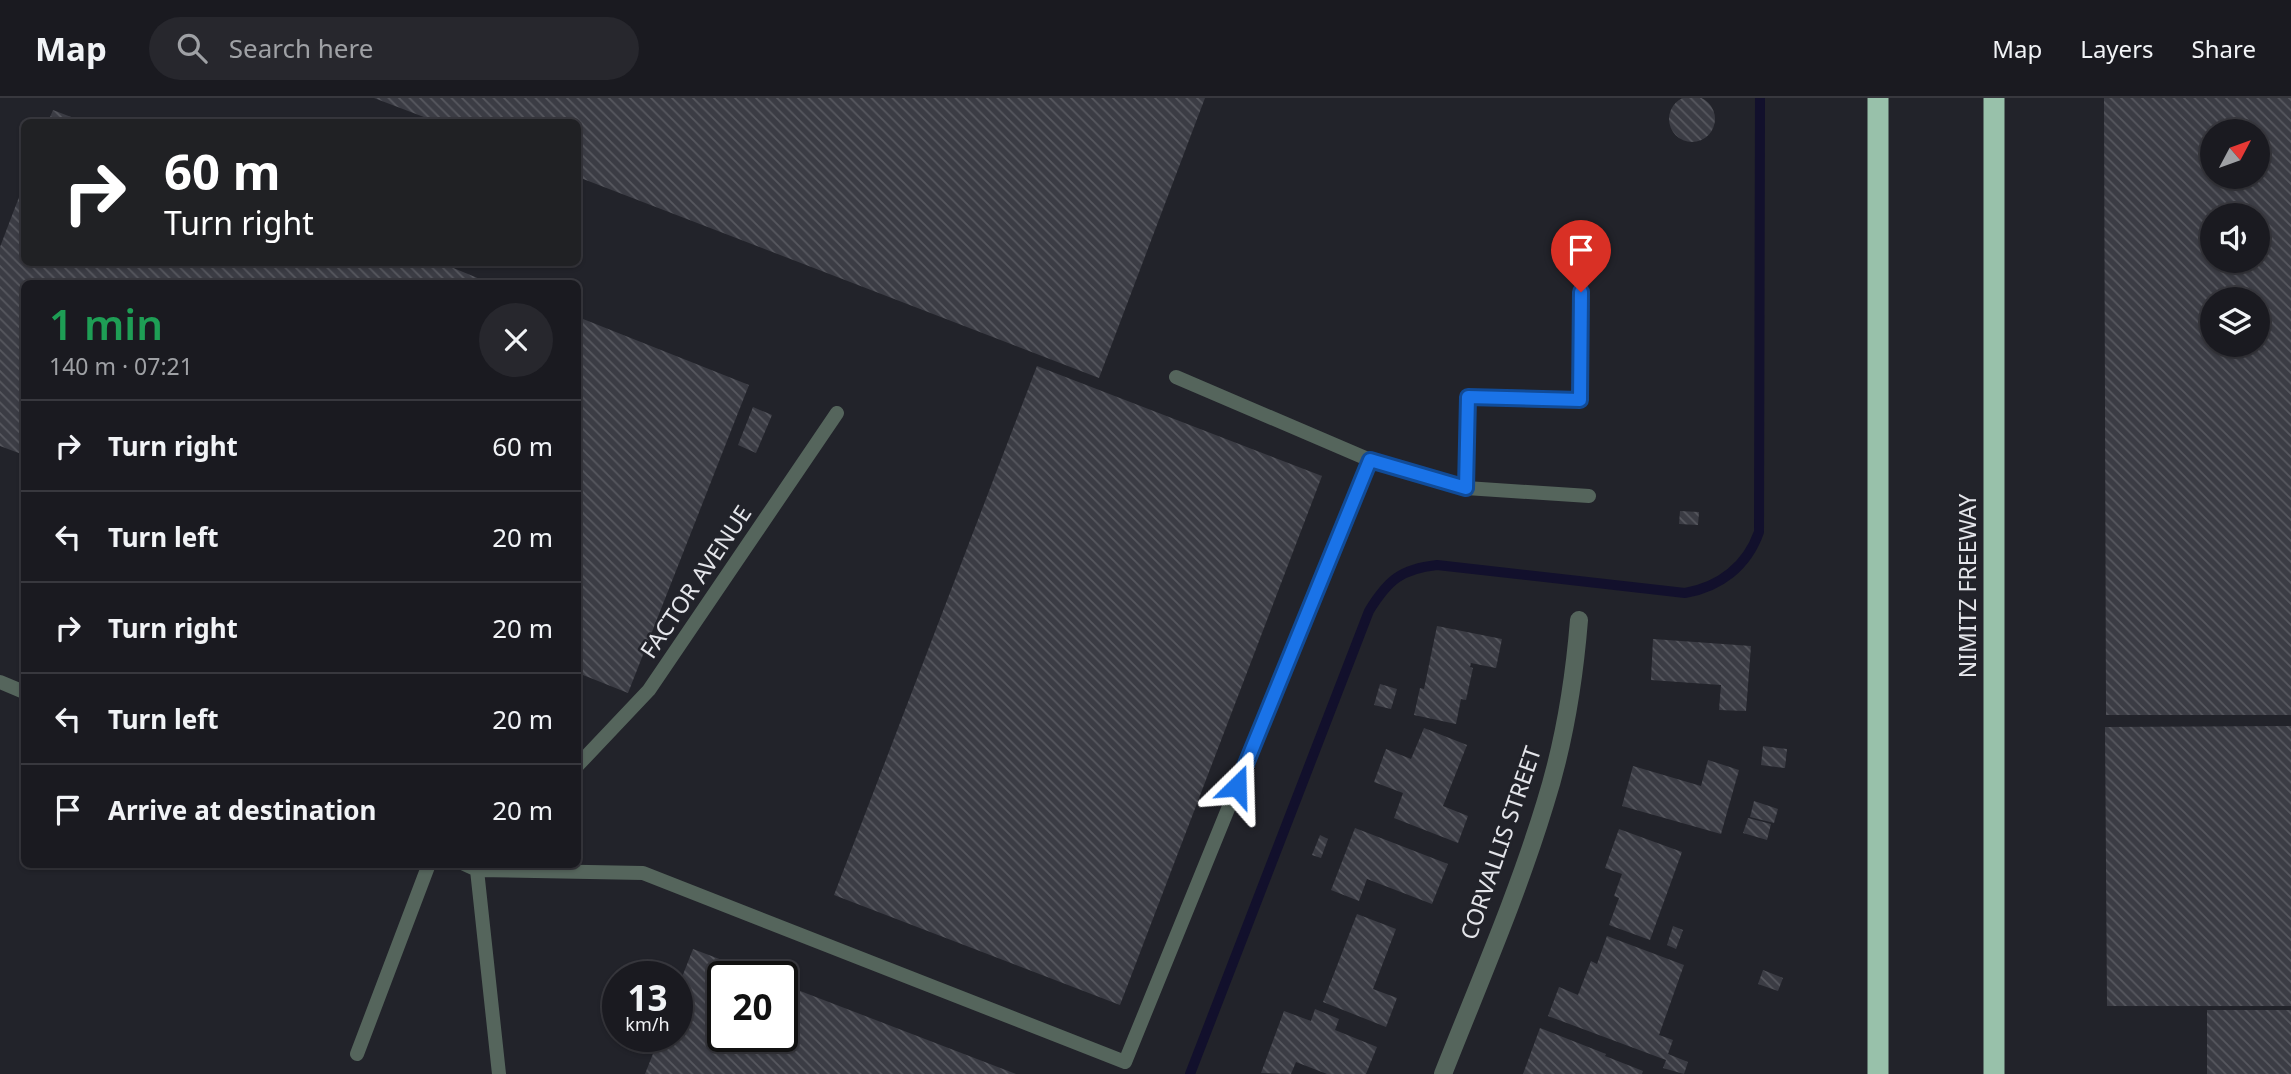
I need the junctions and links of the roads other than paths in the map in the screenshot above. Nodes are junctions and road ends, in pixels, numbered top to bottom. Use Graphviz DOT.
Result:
graph roads {
  1 [pos="1878,98"];
  2 [pos="1994,98"];
  3 [pos="1581,292"];
  4 [pos="1176,377"];
  5 [pos="837,413"];
  6 [pos="1370,460"];
  7 [pos="1466,488"];
  8 [pos="1589,496"];
  9 [pos="1579,620"];
  10 [pos="0,682"];
  11 [pos="21,691"];
  12 [pos="581,762"];
  13 [pos="427,868"];
  14 [pos="474,868"];
  15 [pos="522,868"];
  16 [pos="357,1054"];
  17 [pos="499,1074"];
  18 [pos="1443,1074"];
  19 [pos="1878,1074"];
  20 [pos="1994,1074"];
  1 -- 19 [label="highway"];
  2 -- 20 [label="highway, NIMITZ FREEWAY"];
  3 -- 7 [label="lane"];
  4 -- 6 [label="lane"];
  5 -- 12 [label="lane, FACTOR AVENUE"];
  6 -- 7 [label="lane"];
  6 -- 15 [label="lane"];
  7 -- 8 [label="lane"];
  9 -- 18 [label="street, CORVALLIS STREET"];
  10 -- 11 [label="lane"];
  13 -- 16 [label="lane"];
  14 -- 17 [label="lane"];
}
